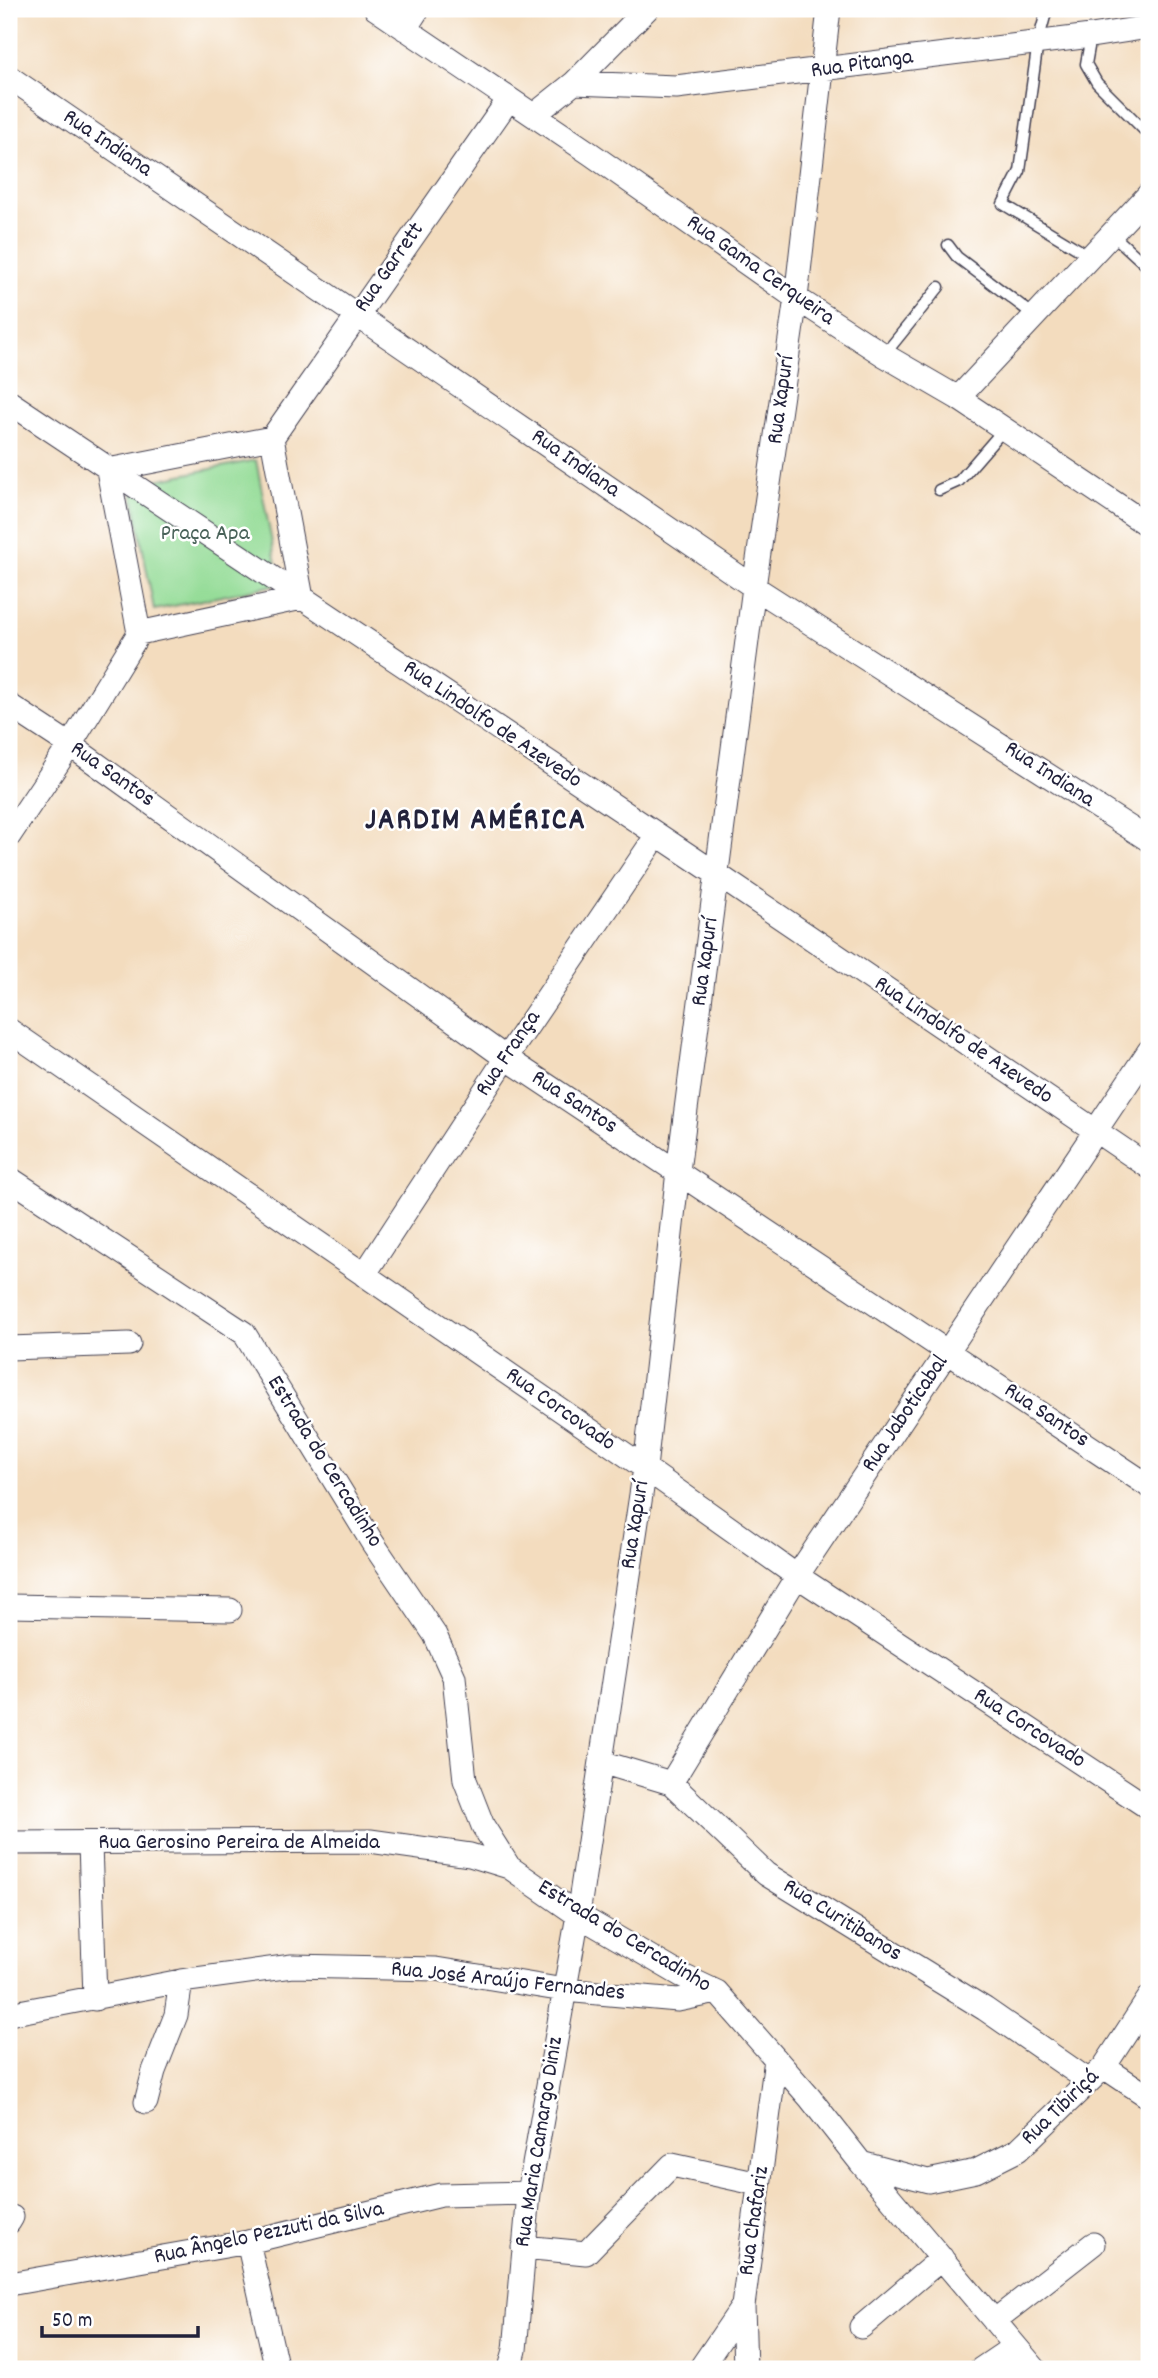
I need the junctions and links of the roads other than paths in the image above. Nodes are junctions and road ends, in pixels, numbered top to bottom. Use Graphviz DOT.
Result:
graph roads {
  1 [pos="376,9"];
  2 [pos="418,9"];
  3 [pos="647,9"];
  4 [pos="829,9"];
  5 [pos="1047,9"];
  6 [pos="1149,27"];
  7 [pos="405,29"];
  8 [pos="1091,36"];
  9 [pos="1038,42"];
  10 [pos="822,70"];
  11 [pos="9,77"];
  12 [pos="574,83"];
  13 [pos="509,99"];
  14 [pos="534,116"];
  15 [pos="1149,135"];
  16 [pos="1149,194"];
  17 [pos="1112,234"];
  18 [pos="948,245"];
  19 [pos="1091,257"];
  20 [pos="1149,268"];
  21 [pos="939,287"];
  22 [pos="796,298"];
  23 [pos="358,314"];
  24 [pos="1035,316"];
  25 [pos="884,355"];
  26 [pos="958,398"];
  27 [pos="9,402"];
  28 [pos="1004,429"];
  29 [pos="272,438"];
  30 [pos="108,470"];
  31 [pos="939,490"];
  32 [pos="1149,526"];
  33 [pos="754,587"];
  34 [pos="302,598"];
  35 [pos="139,633"];
  36 [pos="9,705"];
  37 [pos="70,745"];
  38 [pos="657,835"];
  39 [pos="9,836"];
  40 [pos="1149,840"];
  41 [pos="718,875"];
  42 [pos="9,1030"];
  43 [pos="1149,1051"];
  44 [pos="506,1058"];
  45 [pos="1095,1131"];
  46 [pos="1149,1167"];
  47 [pos="678,1171"];
  48 [pos="9,1178"];
  49 [pos="364,1275"];
  50 [pos="129,1344"];
  51 [pos="9,1348"];
  52 [pos="949,1351"];
  53 [pos="645,1468"];
  54 [pos="1149,1486"];
  55 [pos="797,1576"];
  56 [pos="9,1606"];
  57 [pos="230,1610"];
  58 [pos="601,1762"];
  59 [pos="671,1783"];
  60 [pos="1149,1808"];
  61 [pos="9,1843"];
  62 [pos="90,1843"];
  63 [pos="509,1867"];
  64 [pos="578,1915"];
  65 [pos="181,1981"];
  66 [pos="564,1990"];
  67 [pos="717,1992"];
  68 [pos="1149,1998"];
  69 [pos="95,1999"];
  70 [pos="9,2014"];
  71 [pos="776,2059"];
  72 [pos="1096,2074"];
  73 [pos="1149,2097"];
  74 [pos="146,2102"];
  75 [pos="861,2163"];
  76 [pos="759,2184"];
  77 [pos="529,2193"];
  78 [pos="248,2242"];
  79 [pos="1093,2244"];
  80 [pos="523,2247"];
  81 [pos="942,2258"];
  82 [pos="9,2284"];
  83 [pos="743,2306"];
  84 [pos="994,2321"];
  85 [pos="861,2327"];
  86 [pos="1015,2346"];
  87 [pos="277,2369"];
  88 [pos="510,2369"];
  89 [pos="700,2369"];
  90 [pos="745,2369"];
  91 [pos="981,2369"];
  92 [pos="1035,2369"];
  1 -- 7 [label="street, Rua Gama Cerqueira"];
  2 -- 7 [label="street"];
  3 -- 12 [label="street"];
  4 -- 10 [label="street, Rua Xapurí"];
  5 -- 9 [label="lane"];
  6 -- 8 [label="street, Rua Pitanga"];
  7 -- 13 [label="street, Rua Gama Cerqueira"];
  8 -- 9 [label="street, Rua Pitanga"];
  8 -- 15 [label="lane"];
  9 -- 10 [label="street, Rua Pitanga"];
  9 -- 19 [label="lane"];
  10 -- 12 [label="street, Rua Pitanga"];
  10 -- 22 [label="street, Rua Xapurí"];
  11 -- 23 [label="street, Rua Indiana"];
  12 -- 14 [label="street"];
  13 -- 14 [label="street, Rua Gama Cerqueira"];
  13 -- 23 [label="street, Rua Garrett"];
  14 -- 22 [label="street, Rua Gama Cerqueira"];
  16 -- 17 [label="street"];
  17 -- 19 [label="street"];
  17 -- 20 [label="lane"];
  18 -- 24 [label="lane"];
  19 -- 24 [label="street"];
  21 -- 25 [label="lane"];
  22 -- 25 [label="street, Rua Gama Cerqueira"];
  22 -- 33 [label="street, Rua Xapurí"];
  23 -- 29 [label="street, Rua Garrett"];
  23 -- 33 [label="street, Rua Indiana"];
  24 -- 26 [label="street"];
  25 -- 26 [label="street, Rua Gama Cerqueira"];
  26 -- 28 [label="street, Rua Gama Cerqueira"];
  27 -- 30 [label="street, Rua Lindolfo de Azevedo"];
  28 -- 31 [label="lane"];
  28 -- 32 [label="street, Rua Gama Cerqueira"];
  29 -- 30 [label="street"];
  29 -- 34 [label="street"];
  30 -- 34 [label="street, Rua Lindolfo de Azevedo"];
  30 -- 35 [label="street"];
  33 -- 40 [label="street, Rua Indiana"];
  33 -- 41 [label="street, Rua Xapurí"];
  34 -- 35 [label="street"];
  34 -- 38 [label="street, Rua Lindolfo de Azevedo"];
  35 -- 37 [label="street"];
  36 -- 37 [label="street, Rua Santos"];
  37 -- 39 [label="street"];
  37 -- 44 [label="street, Rua Santos"];
  38 -- 41 [label="street, Rua Lindolfo de Azevedo"];
  38 -- 44 [label="street, Rua França"];
  41 -- 45 [label="street, Rua Lindolfo de Azevedo"];
  41 -- 47 [label="street, Rua Xapurí"];
  42 -- 49 [label="street, Rua Corcovado"];
  43 -- 45 [label="street, Rua Jaboticabal"];
  44 -- 47 [label="street, Rua Santos"];
  44 -- 49 [label="street, Rua França"];
  45 -- 46 [label="street, Rua Lindolfo de Azevedo"];
  45 -- 52 [label="street, Rua Jaboticabal"];
  47 -- 52 [label="street, Rua Santos"];
  47 -- 53 [label="street, Rua Xapurí"];
  48 -- 63 [label="street, Estrada do Cercadinho"];
  49 -- 53 [label="street, Rua Corcovado"];
  50 -- 51 [label="street"];
  52 -- 54 [label="street, Rua Santos"];
  52 -- 55 [label="street, Rua Jaboticabal"];
  53 -- 55 [label="street, Rua Corcovado"];
  53 -- 58 [label="street, Rua Xapurí"];
  55 -- 59 [label="street, Rua Jaboticabal"];
  55 -- 60 [label="street, Rua Corcovado"];
  56 -- 57 [label="street"];
  58 -- 59 [label="street, Rua Curitibanos"];
  58 -- 64 [label="street, Rua Xapurí"];
  59 -- 72 [label="street, Rua Curitibanos"];
  61 -- 62 [label="street, Rua Gerosino Pereira de Almeida"];
  62 -- 63 [label="street, Rua Gerosino Pereira de Almeida"];
  62 -- 69 [label="street"];
  63 -- 64 [label="street, Estrada do Cercadinho"];
  64 -- 66 [label="street, Rua Maria Camargo Diniz"];
  64 -- 67 [label="street, Estrada do Cercadinho"];
  65 -- 66 [label="street, Rua José Araújo Fernandes"];
  65 -- 69 [label="street, Rua José Araújo Fernandes"];
  65 -- 74 [label="street"];
  66 -- 67 [label="street, Rua José Araújo Fernandes"];
  66 -- 77 [label="street, Rua Maria Camargo Diniz"];
  67 -- 71 [label="street, Estrada do Cercadinho"];
  68 -- 72 [label="street, Rua Tibiriçá"];
  69 -- 70 [label="street, Rua José Araújo Fernandes"];
  71 -- 75 [label="street, Estrada do Cercadinho"];
  71 -- 76 [label="street, Rua Chafariz"];
  72 -- 73 [label="street, Rua Curitibanos"];
  72 -- 75 [label="street, Rua Tibiriçá"];
  75 -- 81 [label="street, Estrada do Cercadinho"];
  76 -- 80 [label="street"];
  76 -- 83 [label="street, Rua Chafariz"];
  77 -- 78 [label="street, Rua Ângelo Pezzuti da Silva"];
  77 -- 80 [label="street, Rua Maria Camargo Diniz"];
  78 -- 82 [label="street, Rua Ângelo Pezzuti da Silva"];
  78 -- 87 [label="street"];
  79 -- 84 [label="street"];
  80 -- 88 [label="street, Rua Maria Camargo Diniz"];
  81 -- 84 [label="street, Estrada do Cercadinho"];
  81 -- 85 [label="street"];
  83 -- 89 [label="street, Rua Chafariz"];
  83 -- 90 [label="street"];
  84 -- 86 [label="street, Estrada do Cercadinho"];
  86 -- 91 [label="street"];
  86 -- 92 [label="street, Estrada do Cercadinho"];
}
